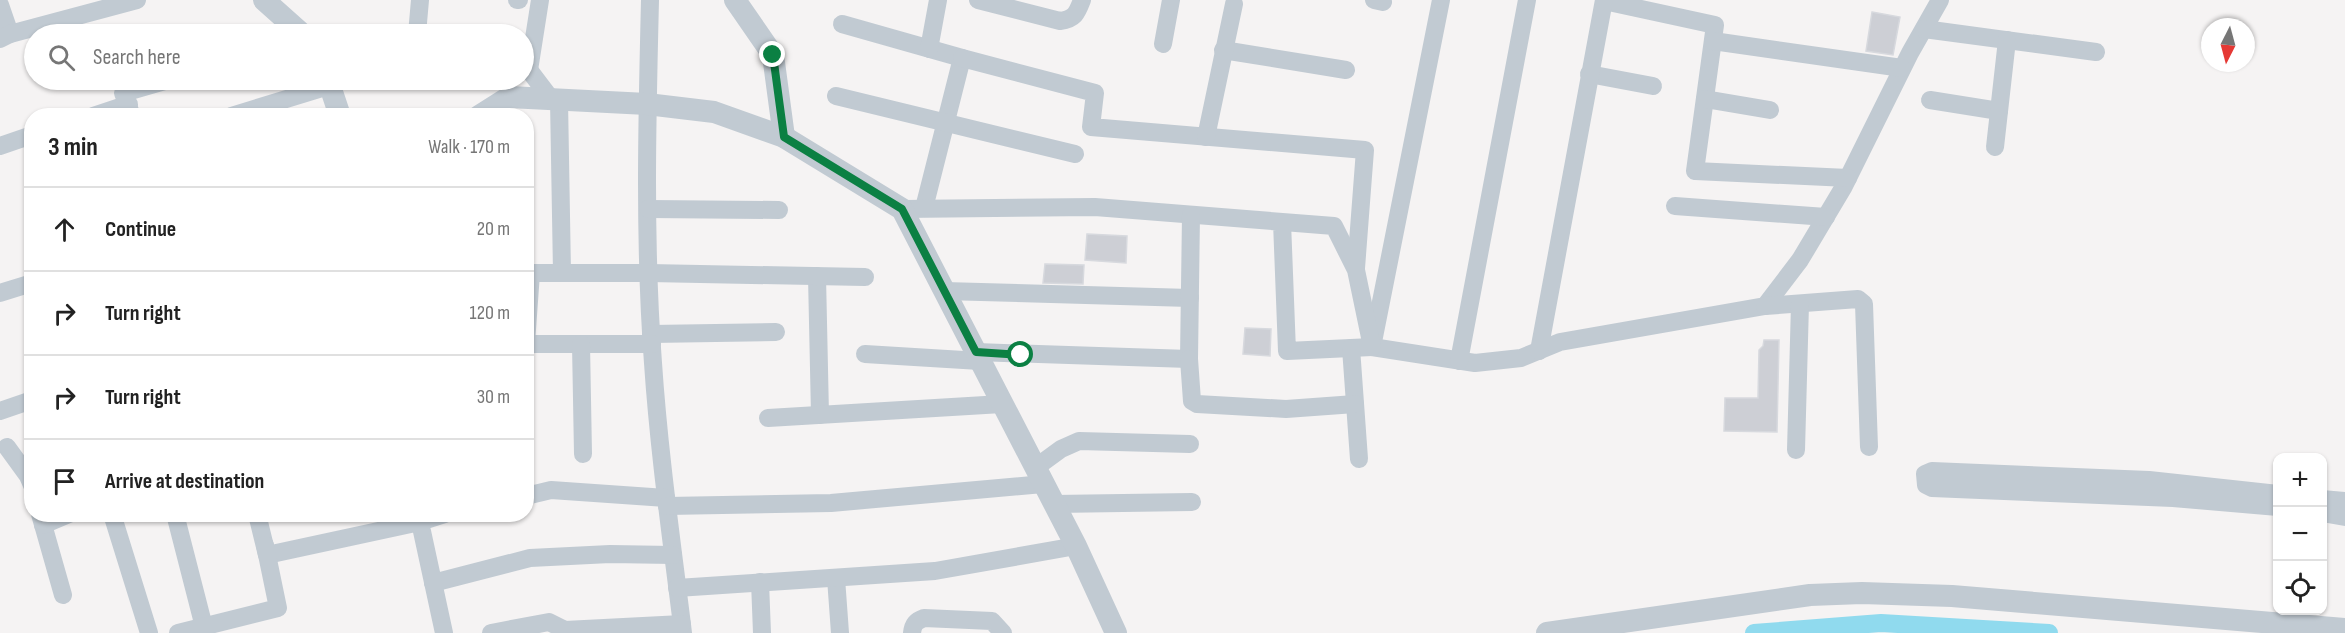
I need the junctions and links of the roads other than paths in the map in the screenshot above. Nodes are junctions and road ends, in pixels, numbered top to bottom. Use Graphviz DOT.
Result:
graph roads {
  1 [pos="137,0"];
  2 [pos="264,0"];
  3 [pos="420,0"];
  4 [pos="540,0"];
  5 [pos="650,0"];
  6 [pos="735,0"];
  7 [pos="938,0"];
  8 [pos="978,0"];
  9 [pos="1082,0"];
  10 [pos="1171,0"];
  11 [pos="1441,0"];
  12 [pos="1527,0"];
  13 [pos="1940,0"];
  14 [pos="1230,1"];
  15 [pos="1604,1"];
  16 [pos="0,5"];
  17 [pos="45,24"];
  18 [pos="291,24"];
  19 [pos="418,24"];
  20 [pos="842,24"];
  21 [pos="1924,29"];
  22 [pos="24,30"];
  23 [pos="534,30"];
  24 [pos="3,35"];
  25 [pos="1713,40"];
  26 [pos="2007,40"];
  27 [pos="1163,44"];
  28 [pos="929,49"];
  29 [pos="1223,50"];
  30 [pos="2096,52"];
  31 [pos="962,58"];
  32 [pos="1902,68"];
  33 [pos="1346,70"];
  34 [pos="1589,74"];
  35 [pos="534,78"];
  36 [pos="1653,86"];
  37 [pos="133,90"];
  38 [pos="308,90"];
  39 [pos="331,90"];
  40 [pos="836,96"];
  41 [pos="1705,99"];
  42 [pos="555,100"];
  43 [pos="1930,100"];
  44 [pos="647,104"];
  45 [pos="129,108"];
  46 [pos="255,108"];
  47 [pos="337,108"];
  48 [pos="493,108"];
  49 [pos="1770,110"];
  50 [pos="1999,111"];
  51 [pos="946,123"];
  52 [pos="784,137"];
  53 [pos="1206,137"];
  54 [pos="24,138"];
  55 [pos="0,146"];
  56 [pos="1995,147"];
  57 [pos="1075,154"];
  58 [pos="1848,178"];
  59 [pos="1675,206"];
  60 [pos="648,209"];
  61 [pos="913,209"];
  62 [pos="779,210"];
  63 [pos="1191,215"];
  64 [pos="1826,217"];
  65 [pos="1282,222"];
  66 [pos="1356,270"];
  67 [pos="534,273"];
  68 [pos="562,273"];
  69 [pos="649,273"];
  70 [pos="817,276"];
  71 [pos="865,277"];
  72 [pos="24,286"];
  73 [pos="944,291"];
  74 [pos="0,293"];
  75 [pos="1190,298"];
  76 [pos="1800,304"];
  77 [pos="1765,306"];
  78 [pos="776,332"];
  79 [pos="652,339"];
  80 [pos="534,343"];
  81 [pos="581,344"];
  82 [pos="1372,347"];
  83 [pos="1351,348"];
  84 [pos="1539,351"];
  85 [pos="865,354"];
  86 [pos="978,357"];
  87 [pos="1189,359"];
  88 [pos="1459,361"];
  89 [pos="24,403"];
  90 [pos="1002,404"];
  91 [pos="1355,404"];
  92 [pos="0,411"];
  93 [pos="820,415"];
  94 [pos="768,418"];
  95 [pos="1190,444"];
  96 [pos="8,447"];
  97 [pos="1869,447"];
  98 [pos="1796,450"];
  99 [pos="583,454"];
  100 [pos="1359,459"];
  101 [pos="24,470"];
  102 [pos="1039,476"];
  103 [pos="534,494"];
  104 [pos="2273,494"];
  105 [pos="2327,499"];
  106 [pos="2345,501"];
  107 [pos="667,502"];
  108 [pos="1192,502"];
  109 [pos="1053,504"];
  110 [pos="2273,507"];
  111 [pos="2327,514"];
  112 [pos="2345,516"];
  113 [pos="43,522"];
  114 [pos="114,522"];
  115 [pos="175,522"];
  116 [pos="259,522"];
  117 [pos="420,522"];
  118 [pos="373,523"];
  119 [pos="264,543"];
  120 [pos="1076,546"];
  121 [pos="674,555"];
  122 [pos="836,578"];
  123 [pos="760,582"];
  124 [pos="433,583"];
  125 [pos="677,588"];
  126 [pos="63,595"];
  127 [pos="683,629"];
  128 [pos="2345,629"];
  129 [pos="191,631"];
  130 [pos="149,633"];
  131 [pos="444,633"];
  132 [pos="491,633"];
  133 [pos="762,633"];
  134 [pos="840,633"];
  135 [pos="912,633"];
  136 [pos="1003,633"];
  137 [pos="1116,633"];
  138 [pos="1546,633"];
  1 -- 17 [label="street"];
  2 -- 18 [label="street"];
  3 -- 19 [label="street"];
  4 -- 23 [label="street"];
  5 -- 44 [label="street"];
  6 -- 52 [label="street"];
  7 -- 28 [label="street"];
  8 -- 9 [label="street"];
  10 -- 27 [label="street"];
  11 -- 82 [label="street"];
  12 -- 88 [label="street"];
  13 -- 21 [label="street"];
  14 -- 29 [label="street"];
  15 -- 25 [label="street"];
  15 -- 34 [label="street"];
  16 -- 24 [label="street"];
  20 -- 28 [label="street"];
  21 -- 26 [label="street"];
  21 -- 32 [label="street"];
  22 -- 24 [label="street"];
  25 -- 32 [label="street"];
  25 -- 41 [label="street"];
  26 -- 30 [label="street"];
  26 -- 50 [label="street"];
  28 -- 31 [label="street"];
  29 -- 33 [label="street"];
  29 -- 53 [label="street"];
  31 -- 51 [label="street"];
  31 -- 53 [label="street"];
  32 -- 58 [label="street"];
  34 -- 36 [label="street"];
  34 -- 84 [label="street"];
  35 -- 42 [label="street"];
  37 -- 45 [label="street"];
  38 -- 46 [label="street"];
  39 -- 47 [label="street"];
  40 -- 51 [label="street"];
  41 -- 49 [label="street"];
  41 -- 58 [label="street"];
  42 -- 44 [label="street"];
  42 -- 48 [label="street"];
  42 -- 68 [label="street"];
  43 -- 50 [label="street"];
  44 -- 52 [label="street"];
  44 -- 60 [label="street"];
  50 -- 56 [label="street"];
  51 -- 57 [label="street"];
  51 -- 61 [label="street"];
  52 -- 61 [label="street"];
  53 -- 66 [label="street"];
  54 -- 55 [label="street"];
  58 -- 64 [label="street"];
  59 -- 64 [label="street"];
  60 -- 62 [label="street"];
  60 -- 69 [label="street"];
  61 -- 63 [label="street"];
  61 -- 73 [label="street"];
  63 -- 65 [label="street"];
  63 -- 75 [label="street"];
  64 -- 77 [label="street"];
  65 -- 66 [label="street"];
  65 -- 83 [label="street"];
  66 -- 82 [label="street"];
  67 -- 68 [label="street"];
  68 -- 69 [label="street"];
  69 -- 70 [label="street"];
  69 -- 79 [label="street"];
  70 -- 71 [label="street"];
  70 -- 93 [label="street"];
  72 -- 74 [label="street"];
  73 -- 75 [label="street"];
  73 -- 86 [label="street"];
  75 -- 87 [label="street"];
  76 -- 77 [label="street"];
  76 -- 97 [label="street"];
  76 -- 98 [label="street"];
  77 -- 84 [label="street"];
  78 -- 79 [label="street"];
  79 -- 81 [label="street"];
  79 -- 107 [label="street"];
  80 -- 81 [label="street"];
  81 -- 99 [label="street"];
  82 -- 83 [label="street"];
  82 -- 88 [label="street"];
  83 -- 91 [label="street"];
  84 -- 88 [label="street"];
  85 -- 86 [label="street"];
  86 -- 87 [label="street"];
  86 -- 90 [label="street"];
  87 -- 91 [label="street"];
  89 -- 92 [label="street"];
  90 -- 93 [label="street"];
  90 -- 102 [label="street"];
  91 -- 100 [label="street"];
  93 -- 94 [label="street"];
  95 -- 102 [label="street"];
  96 -- 101 [label="street"];
  102 -- 107 [label="street"];
  102 -- 109 [label="street"];
  103 -- 107 [label="street"];
  104 -- 110 [label="street"];
  105 -- 106 [label="street"];
  107 -- 121 [label="street"];
  108 -- 109 [label="street"];
  109 -- 120 [label="street"];
  111 -- 112 [label="street"];
  113 -- 126 [label="street"];
  114 -- 130 [label="street"];
  115 -- 129 [label="street"];
  116 -- 119 [label="street"];
  117 -- 118 [label="street"];
  117 -- 124 [label="street"];
  118 -- 119 [label="street"];
  119 -- 129 [label="street"];
  120 -- 122 [label="street"];
  120 -- 137 [label="street"];
  121 -- 124 [label="street"];
  121 -- 125 [label="street"];
  122 -- 123 [label="street"];
  122 -- 134 [label="street"];
  123 -- 125 [label="street"];
  123 -- 133 [label="street"];
  124 -- 131 [label="street"];
  125 -- 127 [label="street"];
  127 -- 132 [label="street"];
  128 -- 138 [label="street"];
  135 -- 136 [label="street"];
}
